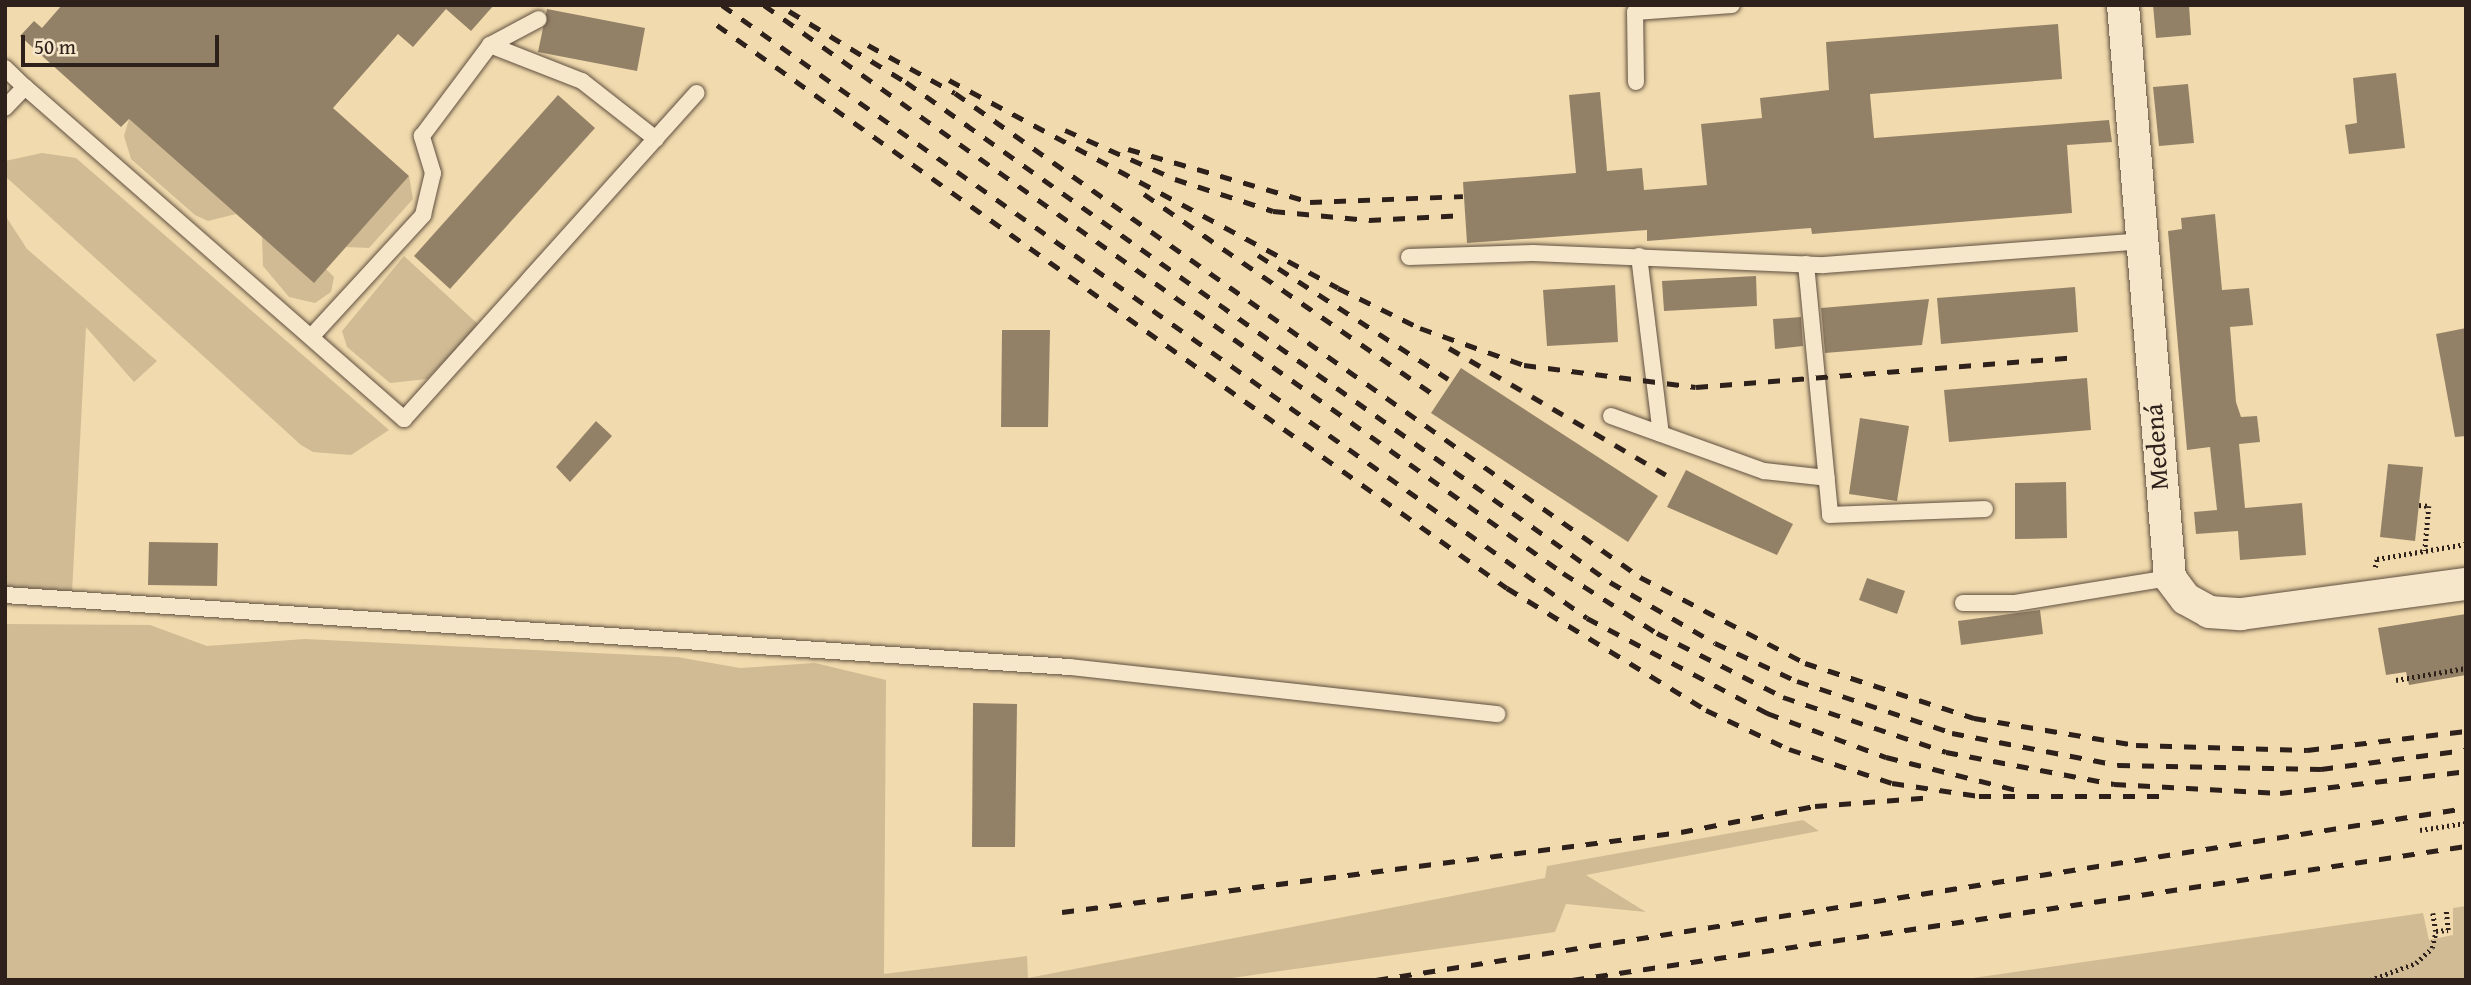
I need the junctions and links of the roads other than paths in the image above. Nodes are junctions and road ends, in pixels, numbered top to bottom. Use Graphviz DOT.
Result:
graph roads {
  1 [pos="1732,5"];
  2 [pos="2123,5"];
  3 [pos="538,19"];
  4 [pos="490,45"];
  5 [pos="5,68"];
  6 [pos="1636,82"];
  7 [pos="25,86"];
  8 [pos="697,93"];
  9 [pos="5,108"];
  10 [pos="656,139"];
  11 [pos="2141,241"];
  12 [pos="1639,256"];
  13 [pos="1409,257"];
  14 [pos="1807,264"];
  15 [pos="311,337"];
  16 [pos="1611,416"];
  17 [pos="1661,435"];
  18 [pos="1827,478"];
  19 [pos="1985,509"];
  20 [pos="2170,578"];
  21 [pos="2466,584"];
  22 [pos="5,595"];
  23 [pos="1963,603"];
  24 [pos="1497,714"];
  1 -- 6 [label="lane"];
  2 -- 11 [label="street, Medená"];
  3 -- 4 [label="lane"];
  4 -- 10 [label="lane"];
  4 -- 15 [label="lane"];
  5 -- 7 [label="lane"];
  7 -- 9 [label="lane"];
  7 -- 15 [label="lane"];
  8 -- 10 [label="lane"];
  10 -- 15 [label="lane"];
  11 -- 14 [label="lane"];
  11 -- 20 [label="street, Medená"];
  12 -- 13 [label="lane"];
  12 -- 14 [label="lane"];
  12 -- 17 [label="lane"];
  14 -- 18 [label="lane"];
  16 -- 17 [label="lane"];
  17 -- 18 [label="lane"];
  18 -- 19 [label="lane"];
  20 -- 21 [label="street"];
  20 -- 23 [label="lane"];
  22 -- 24 [label="lane"];
}
